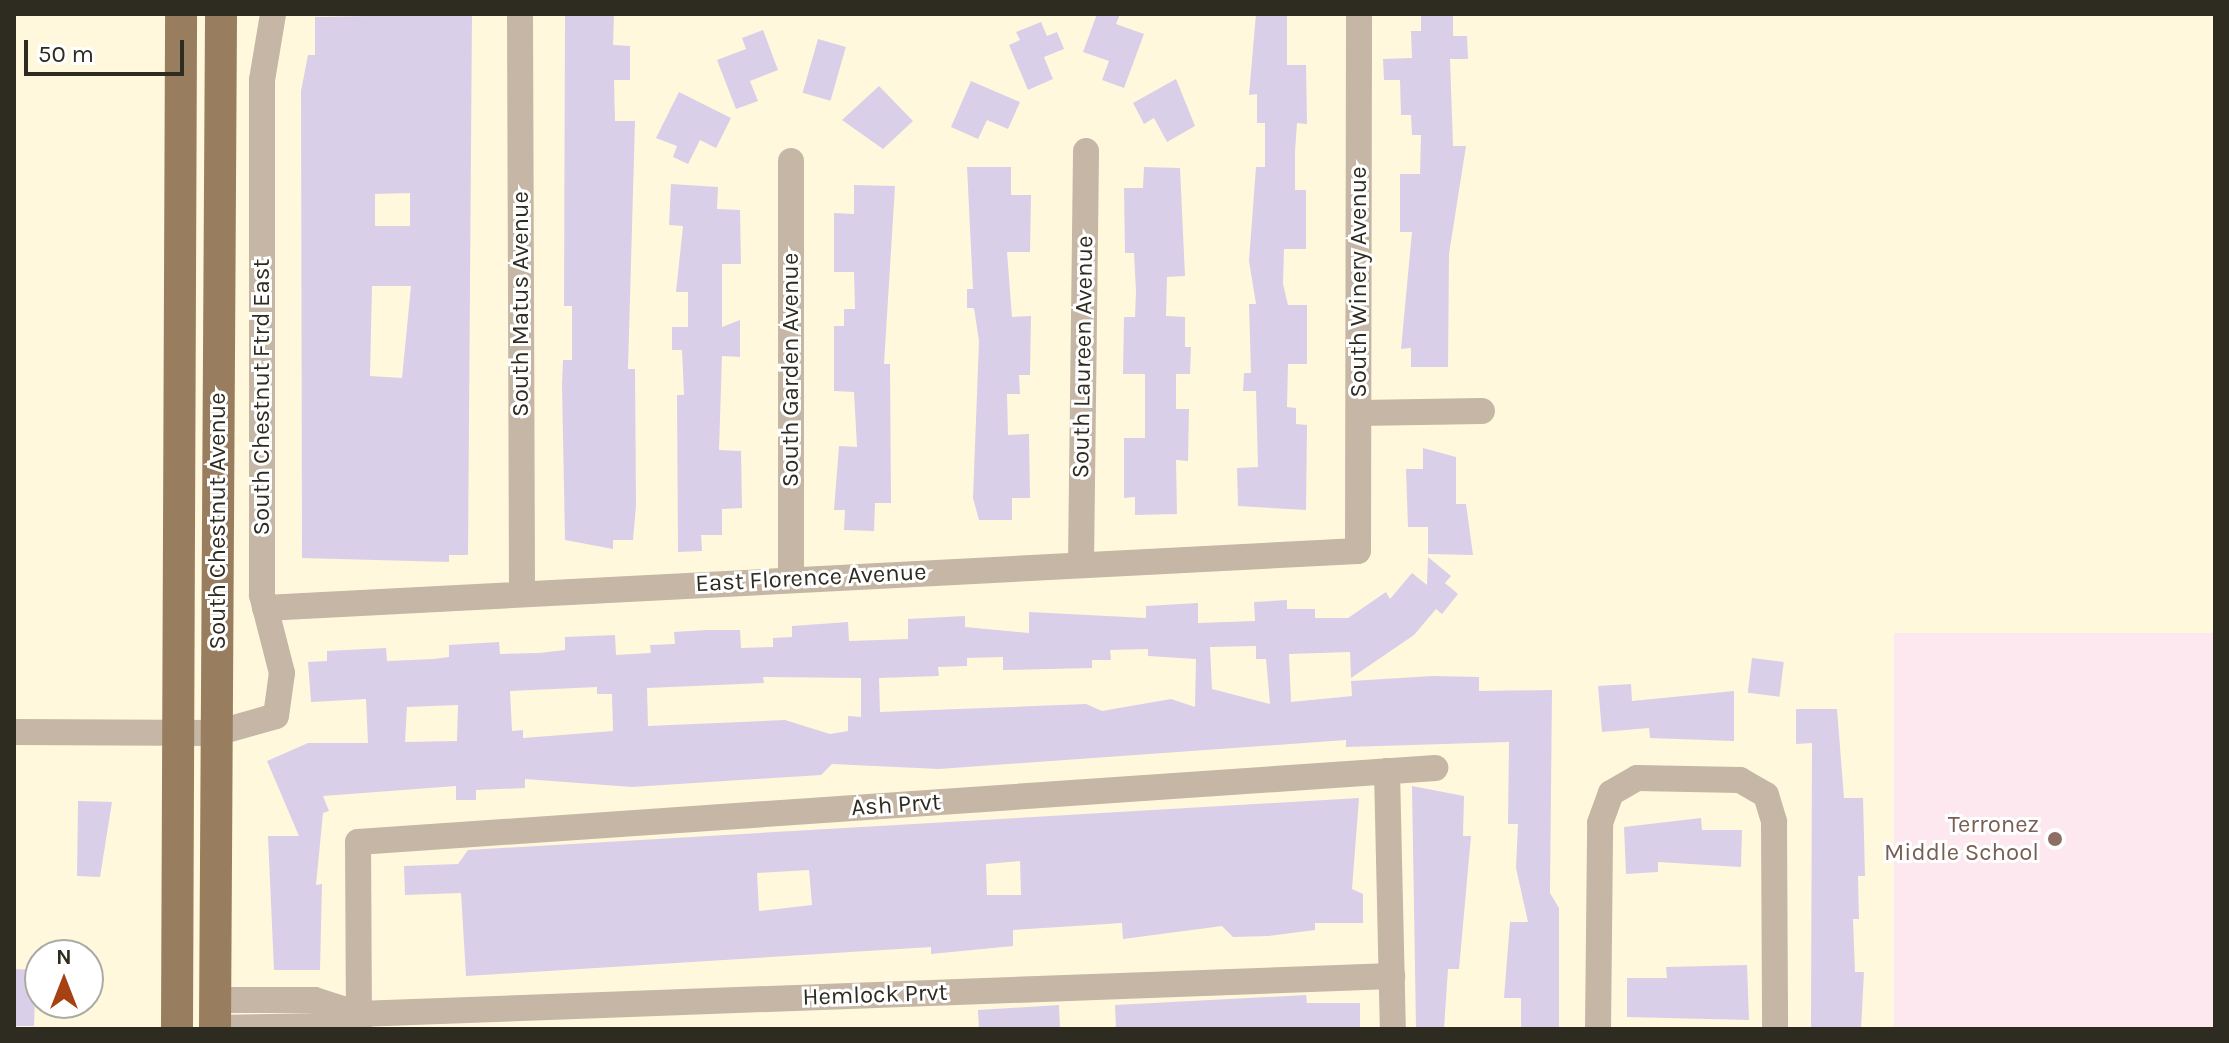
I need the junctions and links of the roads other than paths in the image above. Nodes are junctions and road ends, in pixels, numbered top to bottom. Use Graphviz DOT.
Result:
graph roads {
  1 [pos="181,14"];
  2 [pos="221,14"];
  3 [pos="273,14"];
  4 [pos="520,14"];
  5 [pos="1359,14"];
  6 [pos="1086,151"];
  7 [pos="791,161"];
  8 [pos="1482,411"];
  9 [pos="1359,413"];
  10 [pos="1358,551"];
  11 [pos="1081,563"];
  12 [pos="791,579"];
  13 [pos="522,593"];
  14 [pos="265,608"];
  15 [pos="14,732"];
  16 [pos="178,733"];
  17 [pos="216,733"];
  18 [pos="1435,768"];
  19 [pos="1387,771"];
  20 [pos="1392,976"];
  21 [pos="215,1019"];
  22 [pos="359,1021"];
  23 [pos="177,1029"];
  24 [pos="1393,1029"];
  25 [pos="1598,1029"];
  26 [pos="1775,1029"];
  1 -- 16 [label="main road, South Chestnut Avenue"];
  2 -- 17 [label="main road, South Chestnut Avenue"];
  3 -- 14 [label="street, South Chestnut Ftrd East"];
  4 -- 13 [label="street, South Matus Avenue"];
  5 -- 9 [label="street, South Winery Avenue"];
  6 -- 11 [label="street, South Laureen Avenue"];
  7 -- 12 [label="street, South Garden Avenue"];
  8 -- 9 [label="street"];
  9 -- 10 [label="street, South Winery Avenue"];
  10 -- 11 [label="street, East Florence Avenue"];
  11 -- 12 [label="street, East Florence Avenue"];
  12 -- 13 [label="street, East Florence Avenue"];
  13 -- 14 [label="street, East Florence Avenue"];
  14 -- 17 [label="street, South Chestnut Ftrd East"];
  15 -- 16 [label="street"];
  16 -- 17 [label="street"];
  16 -- 23 [label="main road, South Chestnut Avenue"];
  17 -- 21 [label="main road, South Chestnut Avenue"];
  18 -- 19 [label="street, Ash Prvt"];
  19 -- 20 [label="street"];
  19 -- 22 [label="street, Ash Prvt"];
  20 -- 22 [label="street, Hemlock Prvt"];
  20 -- 24 [label="street"];
  21 -- 22 [label="street, Hemlock Prvt"];
  25 -- 26 [label="street"];
}
